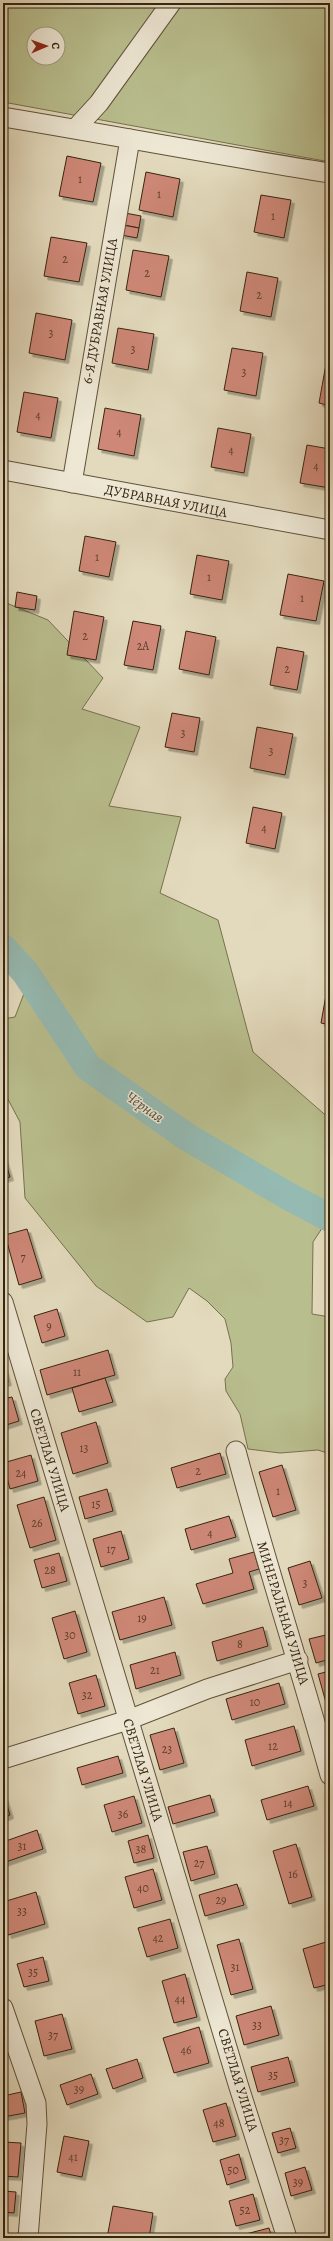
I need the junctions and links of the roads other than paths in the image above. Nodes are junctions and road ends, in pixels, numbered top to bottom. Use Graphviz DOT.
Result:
graph roads {
  1 [pos="171,3"];
  2 [pos="3,117"];
  3 [pos="76,128"];
  4 [pos="130,139"];
  5 [pos="330,173"];
  6 [pos="3,470"];
  7 [pos="72,483"];
  8 [pos="330,530"];
  9 [pos="3,1302"];
  10 [pos="236,1451"];
  11 [pos="298,1660"];
  12 [pos="128,1720"];
  13 [pos="3,1759"];
  14 [pos="330,1775"];
  15 [pos="3,2008"];
  16 [pos="28,2238"];
  17 [pos="288,2238"];
  1 -- 3 [label="street"];
  2 -- 3 [label="street"];
  3 -- 4 [label="street"];
  4 -- 5 [label="street"];
  4 -- 7 [label="street, 6-Я ДУБРАВНАЯ УЛИЦА"];
  6 -- 7 [label="street, ДУБРАВНАЯ УЛИЦА"];
  7 -- 8 [label="street, ДУБРАВНАЯ УЛИЦА"];
  9 -- 12 [label="street, СВЕТЛАЯ УЛИЦА"];
  10 -- 11 [label="street, МИНЕРАЛЬНАЯ УЛИЦА"];
  11 -- 12 [label="street"];
  11 -- 14 [label="street, МИНЕРАЛЬНАЯ УЛИЦА"];
  12 -- 13 [label="street"];
  12 -- 17 [label="street, СВЕТЛАЯ УЛИЦА"];
  15 -- 16 [label="street"];
}
